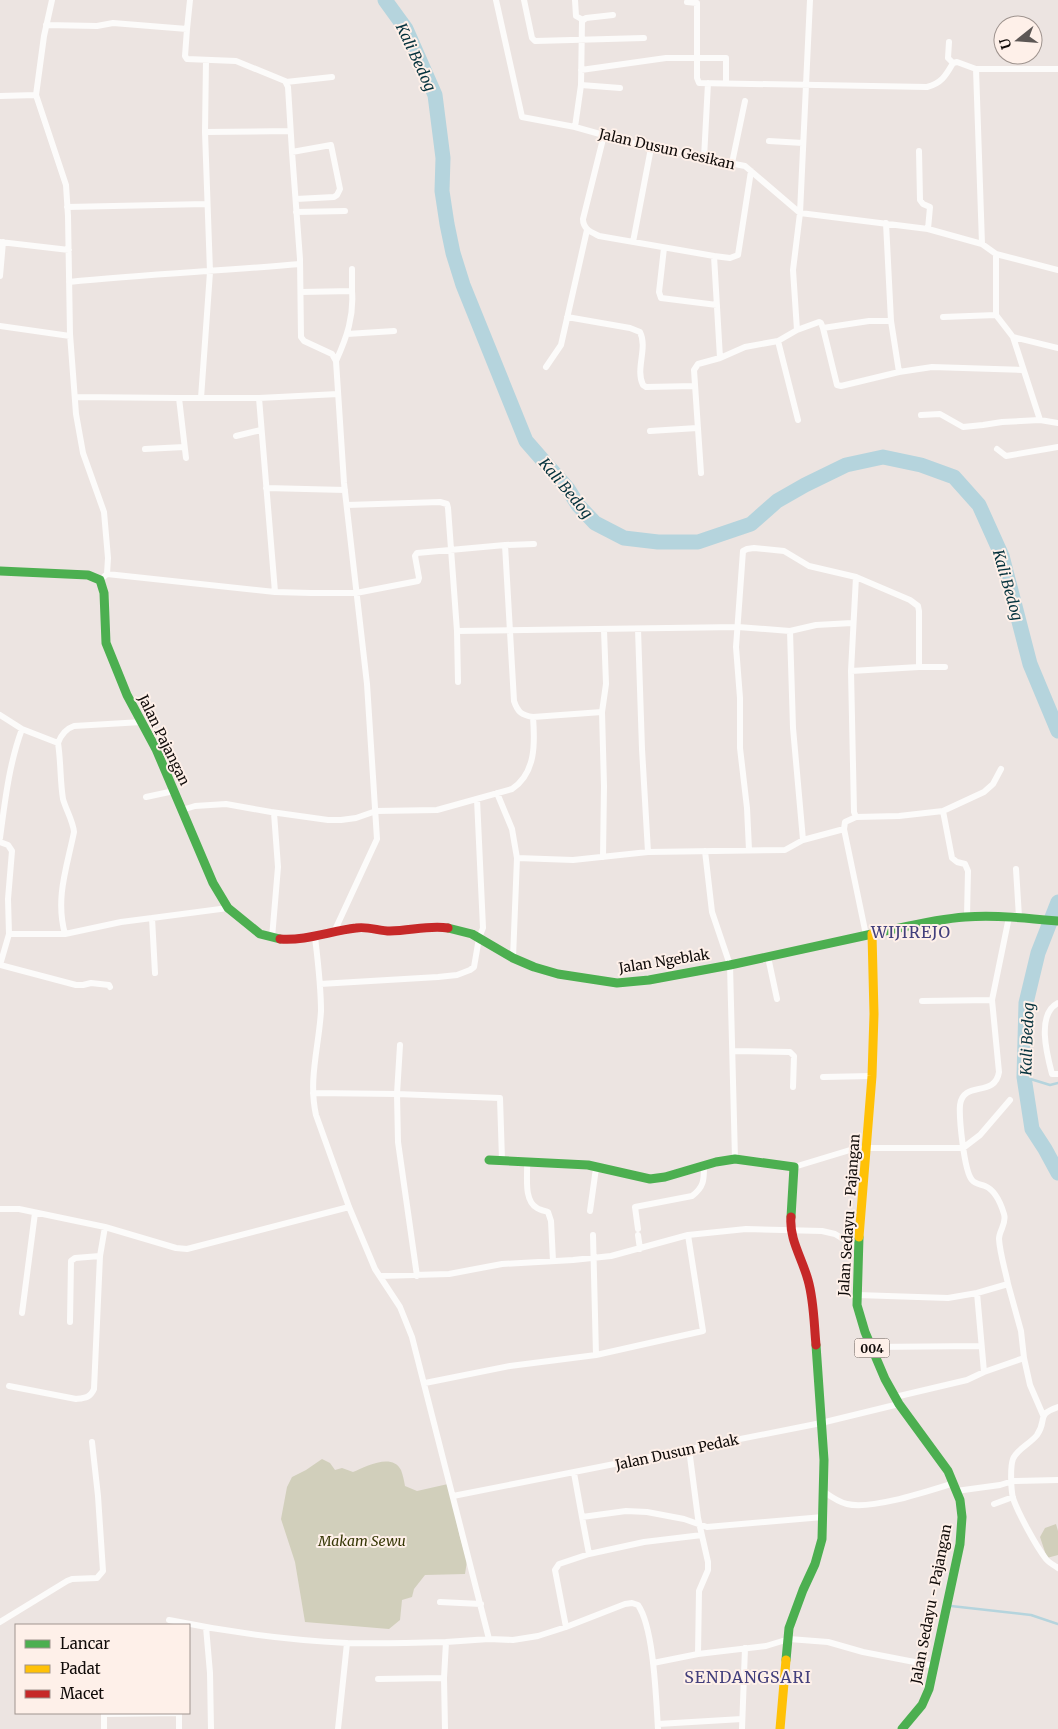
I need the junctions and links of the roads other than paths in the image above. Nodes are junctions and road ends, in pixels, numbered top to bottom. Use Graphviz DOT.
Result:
graph roads {
  1 [pos="52,0"];
  2 [pos="190,0"];
  3 [pos="496,0"];
  4 [pos="524,0"];
  5 [pos="575,0"];
  6 [pos="810,0"];
  7 [pos="687,2"];
  8 [pos="613,15"];
  9 [pos="583,20"];
  10 [pos="46,26"];
  11 [pos="187,29"];
  12 [pos="644,38"];
  13 [pos="580,41"];
  14 [pos="949,42"];
  15 [pos="697,57"];
  16 [pos="206,60"];
  17 [pos="953,63"];
  18 [pos="976,69"];
  19 [pos="581,70"];
  20 [pos="1058,70"];
  21 [pos="332,77"];
  22 [pos="286,82"];
  23 [pos="708,83"];
  24 [pos="726,83"];
  25 [pos="581,85"];
  26 [pos="806,85"];
  27 [pos="620,88"];
  28 [pos="36,95"];
  29 [pos="0,96"];
  30 [pos="745,101"];
  31 [pos="575,127"];
  32 [pos="290,131"];
  33 [pos="204,132"];
  34 [pos="604,135"];
  35 [pos="769,140"];
  36 [pos="803,143"];
  37 [pos="651,148"];
  38 [pos="919,151"];
  39 [pos="292,152"];
  40 [pos="704,158"];
  41 [pos="732,163"];
  42 [pos="751,171"];
  43 [pos="296,198"];
  44 [pos="206,204"];
  45 [pos="68,208"];
  46 [pos="345,210"];
  47 [pos="296,212"];
  48 [pos="800,213"];
  49 [pos="886,223"];
  50 [pos="928,229"];
  51 [pos="587,230"];
  52 [pos="2,242"];
  53 [pos="634,242"];
  54 [pos="982,244"];
  55 [pos="664,248"];
  56 [pos="68,250"];
  57 [pos="996,254"];
  58 [pos="714,256"];
  59 [pos="300,264"];
  60 [pos="352,269"];
  61 [pos="1058,270"];
  62 [pos="210,272"];
  63 [pos="0,276"];
  64 [pos="69,282"];
  65 [pos="352,290"];
  66 [pos="301,292"];
  67 [pos="717,305"];
  68 [pos="996,315"];
  69 [pos="567,317"];
  70 [pos="943,317"];
  71 [pos="891,321"];
  72 [pos="0,326"];
  73 [pos="823,328"];
  74 [pos="796,330"];
  75 [pos="394,331"];
  76 [pos="347,334"];
  77 [pos="70,336"];
  78 [pos="1013,337"];
  79 [pos="778,341"];
  80 [pos="1058,348"];
  81 [pos="720,358"];
  82 [pos="336,361"];
  83 [pos="546,367"];
  84 [pos="1022,370"];
  85 [pos="899,372"];
  86 [pos="695,386"];
  87 [pos="338,394"];
  88 [pos="75,397"];
  89 [pos="178,398"];
  90 [pos="201,398"];
  91 [pos="259,398"];
  92 [pos="921,415"];
  93 [pos="798,420"];
  94 [pos="1040,420"];
  95 [pos="1058,423"];
  96 [pos="697,428"];
  97 [pos="261,430"];
  98 [pos="650,431"];
  99 [pos="236,436"];
  100 [pos="184,447"];
  101 [pos="1058,447"];
  102 [pos="145,449"];
  103 [pos="997,450"];
  104 [pos="186,458"];
  105 [pos="700,473"];
  106 [pos="266,488"];
  107 [pos="345,490"];
  108 [pos="347,505"];
  109 [pos="534,544"];
  110 [pos="505,545"];
  111 [pos="450,550"];
  112 [pos="0,571"];
  113 [pos="107,574"];
  114 [pos="856,577"];
  115 [pos="100,580"];
  116 [pos="274,592"];
  117 [pos="356,592"];
  118 [pos="852,623"];
  119 [pos="738,627"];
  120 [pos="511,629"];
  121 [pos="638,629"];
  122 [pos="604,630"];
  123 [pos="457,631"];
  124 [pos="790,631"];
  125 [pos="919,667"];
  126 [pos="945,668"];
  127 [pos="850,671"];
  128 [pos="458,682"];
  129 [pos="602,712"];
  130 [pos="0,715"];
  131 [pos="534,717"];
  132 [pos="142,722"];
  133 [pos="22,729"];
  134 [pos="58,744"];
  135 [pos="1001,769"];
  136 [pos="174,791"];
  137 [pos="497,793"];
  138 [pos="146,797"];
  139 [pos="477,799"];
  140 [pos="182,810"];
  141 [pos="376,811"];
  142 [pos="943,811"];
  143 [pos="274,813"];
  144 [pos="856,817"];
  145 [pos="844,829"];
  146 [pos="0,838"];
  147 [pos="803,840"];
  148 [pos="0,842"];
  149 [pos="749,850"];
  150 [pos="705,851"];
  151 [pos="648,852"];
  152 [pos="603,857"];
  153 [pos="517,858"];
  154 [pos="1016,869"];
  155 [pos="228,908"];
  156 [pos="968,916"];
  157 [pos="1009,917"];
  158 [pos="152,918"];
  159 [pos="1022,918"];
  160 [pos="1058,921"];
  161 [pos="334,932"];
  162 [pos="9,934"];
  163 [pos="65,934"];
  164 [pos="869,934"];
  165 [pos="315,937"];
  166 [pos="272,938"];
  167 [pos="479,938"];
  168 [pos="768,957"];
  169 [pos="513,958"];
  170 [pos="0,965"];
  171 [pos="730,965"];
  172 [pos="155,973"];
  173 [pos="320,984"];
  174 [pos="110,987"];
  175 [pos="777,999"];
  176 [pos="992,1000"];
  177 [pos="922,1001"];
  178 [pos="1058,1003"];
  179 [pos="400,1045"];
  180 [pos="733,1051"];
  181 [pos="1058,1074"];
  182 [pos="872,1076"];
  183 [pos="822,1078"];
  184 [pos="793,1088"];
  185 [pos="312,1093"];
  186 [pos="397,1094"];
  187 [pos="1010,1100"];
  188 [pos="867,1148"];
  189 [pos="963,1148"];
  190 [pos="735,1159"];
  191 [pos="489,1160"];
  192 [pos="502,1160"];
  193 [pos="527,1161"];
  194 [pos="704,1166"];
  195 [pos="794,1167"];
  196 [pos="596,1168"];
  197 [pos="349,1207"];
  198 [pos="0,1209"];
  199 [pos="590,1211"];
  200 [pos="35,1213"];
  201 [pos="105,1228"];
  202 [pos="790,1230"];
  203 [pos="594,1235"];
  204 [pos="688,1235"];
  205 [pos="858,1248"];
  206 [pos="640,1249"];
  207 [pos="100,1256"];
  208 [pos="594,1258"];
  209 [pos="553,1261"];
  210 [pos="380,1276"];
  211 [pos="417,1276"];
  212 [pos="1008,1284"];
  213 [pos="977,1293"];
  214 [pos="857,1295"];
  215 [pos="22,1312"];
  216 [pos="70,1322"];
  217 [pos="982,1346"];
  218 [pos="871,1347"];
  219 [pos="596,1355"];
  220 [pos="1024,1358"];
  221 [pos="984,1372"];
  222 [pos="425,1383"];
  223 [pos="9,1386"];
  224 [pos="897,1400"];
  225 [pos="1058,1407"];
  226 [pos="1043,1415"];
  227 [pos="821,1423"];
  228 [pos="92,1442"];
  229 [pos="689,1449"];
  230 [pos="574,1473"];
  231 [pos="1058,1480"];
  232 [pos="1013,1481"];
  233 [pos="955,1487"];
  234 [pos="823,1491"];
  235 [pos="453,1496"];
  236 [pos="1013,1496"];
  237 [pos="994,1504"];
  238 [pos="582,1517"];
  239 [pos="823,1517"];
  240 [pos="700,1526"];
  241 [pos="702,1536"];
  242 [pos="589,1554"];
  243 [pos="1058,1568"];
  244 [pos="440,1602"];
  245 [pos="480,1604"];
  246 [pos="169,1620"];
  247 [pos="0,1622"];
  248 [pos="206,1627"];
  249 [pos="566,1627"];
  250 [pos="489,1638"];
  251 [pos="789,1639"];
  252 [pos="446,1642"];
  253 [pos="347,1643"];
  254 [pos="745,1648"];
  255 [pos="698,1654"];
  256 [pos="653,1663"];
  257 [pos="935,1666"];
  258 [pos="444,1678"];
  259 [pos="378,1679"];
  260 [pos="104,1714"];
  261 [pos="179,1714"];
  262 [pos="742,1719"];
  263 [pos="658,1727"];
  264 [pos="104,1729"];
  265 [pos="179,1729"];
  266 [pos="211,1729"];
  267 [pos="338,1729"];
  268 [pos="445,1729"];
  269 [pos="742,1729"];
  270 [pos="780,1729"];
  271 [pos="902,1729"];
  1 -- 10 [label="street"];
  2 -- 11 [label="street"];
  3 -- 31 [label="street, Jalan Dusun Gesikan"];
  4 -- 13 [label="street"];
  5 -- 9 [label="street"];
  6 -- 26 [label="street"];
  7 -- 15 [label="street"];
  8 -- 9 [label="street"];
  9 -- 13 [label="street"];
  10 -- 11 [label="street"];
  10 -- 28 [label="street"];
  11 -- 16 [label="street"];
  12 -- 13 [label="street"];
  13 -- 19 [label="street"];
  14 -- 17 [label="street"];
  15 -- 19 [label="street"];
  15 -- 23 [label="street"];
  15 -- 24 [label="street"];
  16 -- 22 [label="street"];
  16 -- 33 [label="street"];
  17 -- 18 [label="street"];
  17 -- 26 [label="street"];
  18 -- 20 [label="street"];
  18 -- 54 [label="street"];
  19 -- 25 [label="street"];
  21 -- 22 [label="street"];
  22 -- 32 [label="street"];
  23 -- 24 [label="street"];
  23 -- 40 [label="street"];
  24 -- 26 [label="street"];
  25 -- 27 [label="street"];
  25 -- 31 [label="street"];
  26 -- 36 [label="street"];
  28 -- 29 [label="street"];
  28 -- 45 [label="street"];
  30 -- 41 [label="street"];
  31 -- 34 [label="street, Jalan Dusun Gesikan"];
  32 -- 33 [label="street"];
  32 -- 39 [label="street"];
  33 -- 44 [label="street"];
  34 -- 37 [label="street, Jalan Dusun Gesikan"];
  34 -- 51 [label="street"];
  35 -- 36 [label="street"];
  36 -- 48 [label="street"];
  37 -- 40 [label="street, Jalan Dusun Gesikan"];
  37 -- 53 [label="street"];
  38 -- 50 [label="street"];
  39 -- 43 [label="street"];
  39 -- 43 [label="street"];
  40 -- 41 [label="street, Jalan Dusun Gesikan"];
  41 -- 42 [label="street, Jalan Dusun Gesikan"];
  42 -- 48 [label="street, Jalan Dusun Gesikan"];
  42 -- 58 [label="street"];
  43 -- 47 [label="street"];
  44 -- 45 [label="street"];
  44 -- 62 [label="street"];
  45 -- 56 [label="street"];
  46 -- 47 [label="street"];
  47 -- 59 [label="street"];
  48 -- 49 [label="street"];
  48 -- 74 [label="street"];
  49 -- 50 [label="street"];
  49 -- 71 [label="street"];
  50 -- 54 [label="street"];
  51 -- 53 [label="street"];
  51 -- 69 [label="street"];
  52 -- 56 [label="street"];
  52 -- 63 [label="street"];
  53 -- 55 [label="street"];
  54 -- 57 [label="street"];
  55 -- 58 [label="street"];
  55 -- 67 [label="street"];
  56 -- 64 [label="street"];
  57 -- 61 [label="street"];
  57 -- 68 [label="street"];
  58 -- 67 [label="street"];
  59 -- 62 [label="street"];
  59 -- 66 [label="street"];
  60 -- 65 [label="street"];
  62 -- 64 [label="street"];
  62 -- 90 [label="street"];
  64 -- 77 [label="street"];
  65 -- 66 [label="street"];
  65 -- 76 [label="street"];
  66 -- 82 [label="street"];
  67 -- 81 [label="street"];
  68 -- 70 [label="street"];
  68 -- 78 [label="street"];
  69 -- 83 [label="street"];
  69 -- 86 [label="street"];
  71 -- 73 [label="street"];
  71 -- 85 [label="street"];
  72 -- 77 [label="street"];
  73 -- 74 [label="street"];
  73 -- 85 [label="street"];
  74 -- 79 [label="street"];
  75 -- 76 [label="street"];
  76 -- 82 [label="street"];
  77 -- 88 [label="street"];
  78 -- 80 [label="street"];
  78 -- 84 [label="street"];
  79 -- 81 [label="street"];
  79 -- 93 [label="street"];
  81 -- 86 [label="street"];
  82 -- 87 [label="street"];
  84 -- 85 [label="street"];
  84 -- 94 [label="street"];
  86 -- 96 [label="street"];
  87 -- 91 [label="street"];
  87 -- 107 [label="street"];
  88 -- 89 [label="street"];
  88 -- 113 [label="street"];
  89 -- 90 [label="street"];
  89 -- 100 [label="street"];
  90 -- 91 [label="street"];
  91 -- 97 [label="street"];
  92 -- 94 [label="street"];
  94 -- 95 [label="street"];
  96 -- 98 [label="street"];
  96 -- 105 [label="street"];
  97 -- 99 [label="street"];
  97 -- 106 [label="street"];
  100 -- 102 [label="street"];
  100 -- 104 [label="street"];
  101 -- 103 [label="street"];
  106 -- 107 [label="street"];
  106 -- 116 [label="street"];
  107 -- 108 [label="street"];
  108 -- 111 [label="street"];
  108 -- 117 [label="street"];
  109 -- 110 [label="street"];
  110 -- 111 [label="street"];
  110 -- 120 [label="street"];
  111 -- 117 [label="street"];
  111 -- 123 [label="street"];
  112 -- 115 [label="main road"];
  113 -- 115 [label="street"];
  113 -- 116 [label="street"];
  114 -- 118 [label="street"];
  114 -- 119 [label="street"];
  114 -- 125 [label="street"];
  115 -- 132 [label="main road, Jalan Pajangan"];
  116 -- 117 [label="street"];
  117 -- 141 [label="street"];
  118 -- 124 [label="street"];
  118 -- 127 [label="street"];
  119 -- 121 [label="street"];
  119 -- 124 [label="street"];
  119 -- 149 [label="street"];
  120 -- 122 [label="street"];
  120 -- 123 [label="street"];
  120 -- 131 [label="street"];
  121 -- 122 [label="street"];
  121 -- 151 [label="street"];
  122 -- 129 [label="street"];
  123 -- 128 [label="street"];
  124 -- 147 [label="street"];
  125 -- 126 [label="street"];
  125 -- 127 [label="street"];
  127 -- 144 [label="street"];
  129 -- 131 [label="street"];
  129 -- 152 [label="street"];
  130 -- 133 [label="street"];
  131 -- 137 [label="street"];
  132 -- 134 [label="street"];
  132 -- 136 [label="main road, Jalan Pajangan"];
  133 -- 134 [label="street"];
  133 -- 146 [label="street"];
  134 -- 163 [label="street"];
  135 -- 142 [label="street"];
  136 -- 138 [label="street"];
  136 -- 140 [label="main road, Jalan Pajangan"];
  137 -- 139 [label="street"];
  137 -- 153 [label="street"];
  139 -- 141 [label="street"];
  139 -- 167 [label="street"];
  140 -- 143 [label="street"];
  140 -- 155 [label="main road, Jalan Pajangan"];
  141 -- 143 [label="street"];
  141 -- 161 [label="street"];
  142 -- 144 [label="street"];
  142 -- 156 [label="street"];
  143 -- 166 [label="street"];
  144 -- 145 [label="street"];
  145 -- 147 [label="street"];
  145 -- 164 [label="street"];
  147 -- 149 [label="street"];
  148 -- 162 [label="street"];
  149 -- 150 [label="street"];
  150 -- 151 [label="street"];
  150 -- 171 [label="street"];
  151 -- 152 [label="street"];
  152 -- 153 [label="street"];
  153 -- 169 [label="street"];
  154 -- 159 [label="street"];
  155 -- 158 [label="street"];
  155 -- 166 [label="main road, Jalan Pajangan"];
  156 -- 157 [label="main road, Jalan Ngeblak"];
  156 -- 164 [label="main road, Jalan Ngeblak"];
  157 -- 159 [label="main road, Jalan Ngeblak"];
  157 -- 176 [label="street"];
  158 -- 163 [label="street"];
  158 -- 172 [label="street"];
  159 -- 160 [label="main road, Jalan Ngeblak"];
  161 -- 165 [label="main road, Jalan Ngeblak"];
  161 -- 167 [label="main road, Jalan Ngeblak"];
  162 -- 163 [label="street"];
  162 -- 170 [label="street"];
  164 -- 168 [label="main road, Jalan Ngeblak"];
  164 -- 182 [label="main road, Jalan Sedayu - Pajangan / 004"];
  165 -- 166 [label="main road, Jalan Pajangan"];
  165 -- 173 [label="street"];
  167 -- 169 [label="main road, Jalan Ngeblak"];
  167 -- 173 [label="street"];
  168 -- 171 [label="main road, Jalan Ngeblak"];
  168 -- 175 [label="street"];
  169 -- 171 [label="main road, Jalan Ngeblak"];
  170 -- 174 [label="street"];
  171 -- 180 [label="street"];
  173 -- 185 [label="street"];
  176 -- 177 [label="street"];
  176 -- 189 [label="street"];
  178 -- 181 [label="street"];
  179 -- 186 [label="street"];
  180 -- 184 [label="street"];
  180 -- 190 [label="street"];
  182 -- 183 [label="street"];
  182 -- 188 [label="main road, Jalan Sedayu - Pajangan / 004"];
  185 -- 186 [label="street"];
  185 -- 197 [label="street"];
  186 -- 192 [label="street"];
  186 -- 211 [label="street"];
  187 -- 189 [label="street"];
  188 -- 189 [label="street"];
  188 -- 195 [label="street"];
  188 -- 205 [label="main road, Jalan Sedayu - Pajangan / 004"];
  189 -- 212 [label="street"];
  190 -- 194 [label="main road"];
  190 -- 195 [label="main road"];
  191 -- 192 [label="main road"];
  192 -- 193 [label="main road"];
  193 -- 196 [label="main road"];
  193 -- 209 [label="street"];
  194 -- 196 [label="main road"];
  194 -- 206 [label="street"];
  195 -- 202 [label="main road"];
  196 -- 199 [label="street"];
  197 -- 201 [label="street"];
  197 -- 210 [label="street"];
  198 -- 200 [label="street"];
  200 -- 201 [label="street"];
  200 -- 215 [label="street"];
  201 -- 207 [label="street"];
  202 -- 204 [label="street"];
  202 -- 205 [label="street"];
  202 -- 227 [label="main road"];
  203 -- 208 [label="street"];
  204 -- 206 [label="street"];
  204 -- 219 [label="street"];
  205 -- 214 [label="main road, Jalan Sedayu - Pajangan / 004"];
  206 -- 208 [label="street"];
  207 -- 216 [label="street"];
  207 -- 223 [label="street"];
  208 -- 209 [label="street"];
  208 -- 219 [label="street"];
  209 -- 211 [label="street"];
  210 -- 211 [label="street"];
  210 -- 222 [label="street"];
  212 -- 213 [label="street"];
  212 -- 220 [label="street"];
  213 -- 214 [label="street"];
  213 -- 217 [label="street"];
  214 -- 218 [label="main road, Jalan Sedayu - Pajangan / 004"];
  217 -- 218 [label="street"];
  217 -- 221 [label="street"];
  218 -- 224 [label="main road, Jalan Sedayu - Pajangan / 004"];
  219 -- 222 [label="street"];
  220 -- 221 [label="street, Jalan Dusun Pedak"];
  220 -- 226 [label="street"];
  221 -- 224 [label="street, Jalan Dusun Pedak"];
  222 -- 235 [label="street"];
  224 -- 227 [label="street, Jalan Dusun Pedak"];
  224 -- 233 [label="main road, Jalan Sedayu - Pajangan / 004"];
  225 -- 226 [label="street"];
  226 -- 232 [label="street"];
  227 -- 229 [label="street, Jalan Dusun Pedak"];
  227 -- 234 [label="main road"];
  228 -- 247 [label="street"];
  229 -- 230 [label="street, Jalan Dusun Pedak"];
  229 -- 240 [label="street"];
  230 -- 235 [label="street, Jalan Dusun Pedak"];
  230 -- 238 [label="street"];
  231 -- 232 [label="street"];
  232 -- 233 [label="street"];
  232 -- 236 [label="street"];
  233 -- 234 [label="street"];
  233 -- 257 [label="main road, Jalan Sedayu - Pajangan / 004"];
  234 -- 239 [label="main road"];
  235 -- 245 [label="street"];
  236 -- 237 [label="street"];
  236 -- 243 [label="street"];
  238 -- 240 [label="street"];
  238 -- 242 [label="street"];
  239 -- 240 [label="street"];
  239 -- 251 [label="main road"];
  240 -- 241 [label="street"];
  241 -- 242 [label="street"];
  241 -- 255 [label="street"];
  242 -- 249 [label="street"];
  244 -- 245 [label="street"];
  245 -- 250 [label="street"];
  246 -- 248 [label="street"];
  248 -- 253 [label="street"];
  248 -- 266 [label="street"];
  249 -- 250 [label="street"];
  249 -- 256 [label="street"];
  250 -- 252 [label="street"];
  251 -- 254 [label="street"];
  251 -- 257 [label="street"];
  251 -- 270 [label="main road"];
  252 -- 253 [label="street"];
  252 -- 258 [label="street"];
  253 -- 267 [label="street"];
  254 -- 255 [label="street"];
  254 -- 262 [label="street"];
  255 -- 256 [label="street"];
  256 -- 263 [label="street"];
  257 -- 271 [label="main road, Jalan Sedayu - Pajangan / 004"];
  258 -- 259 [label="street"];
  258 -- 268 [label="street"];
  260 -- 264 [label="street"];
  261 -- 265 [label="street"];
  262 -- 263 [label="street"];
  262 -- 269 [label="street"];
}
